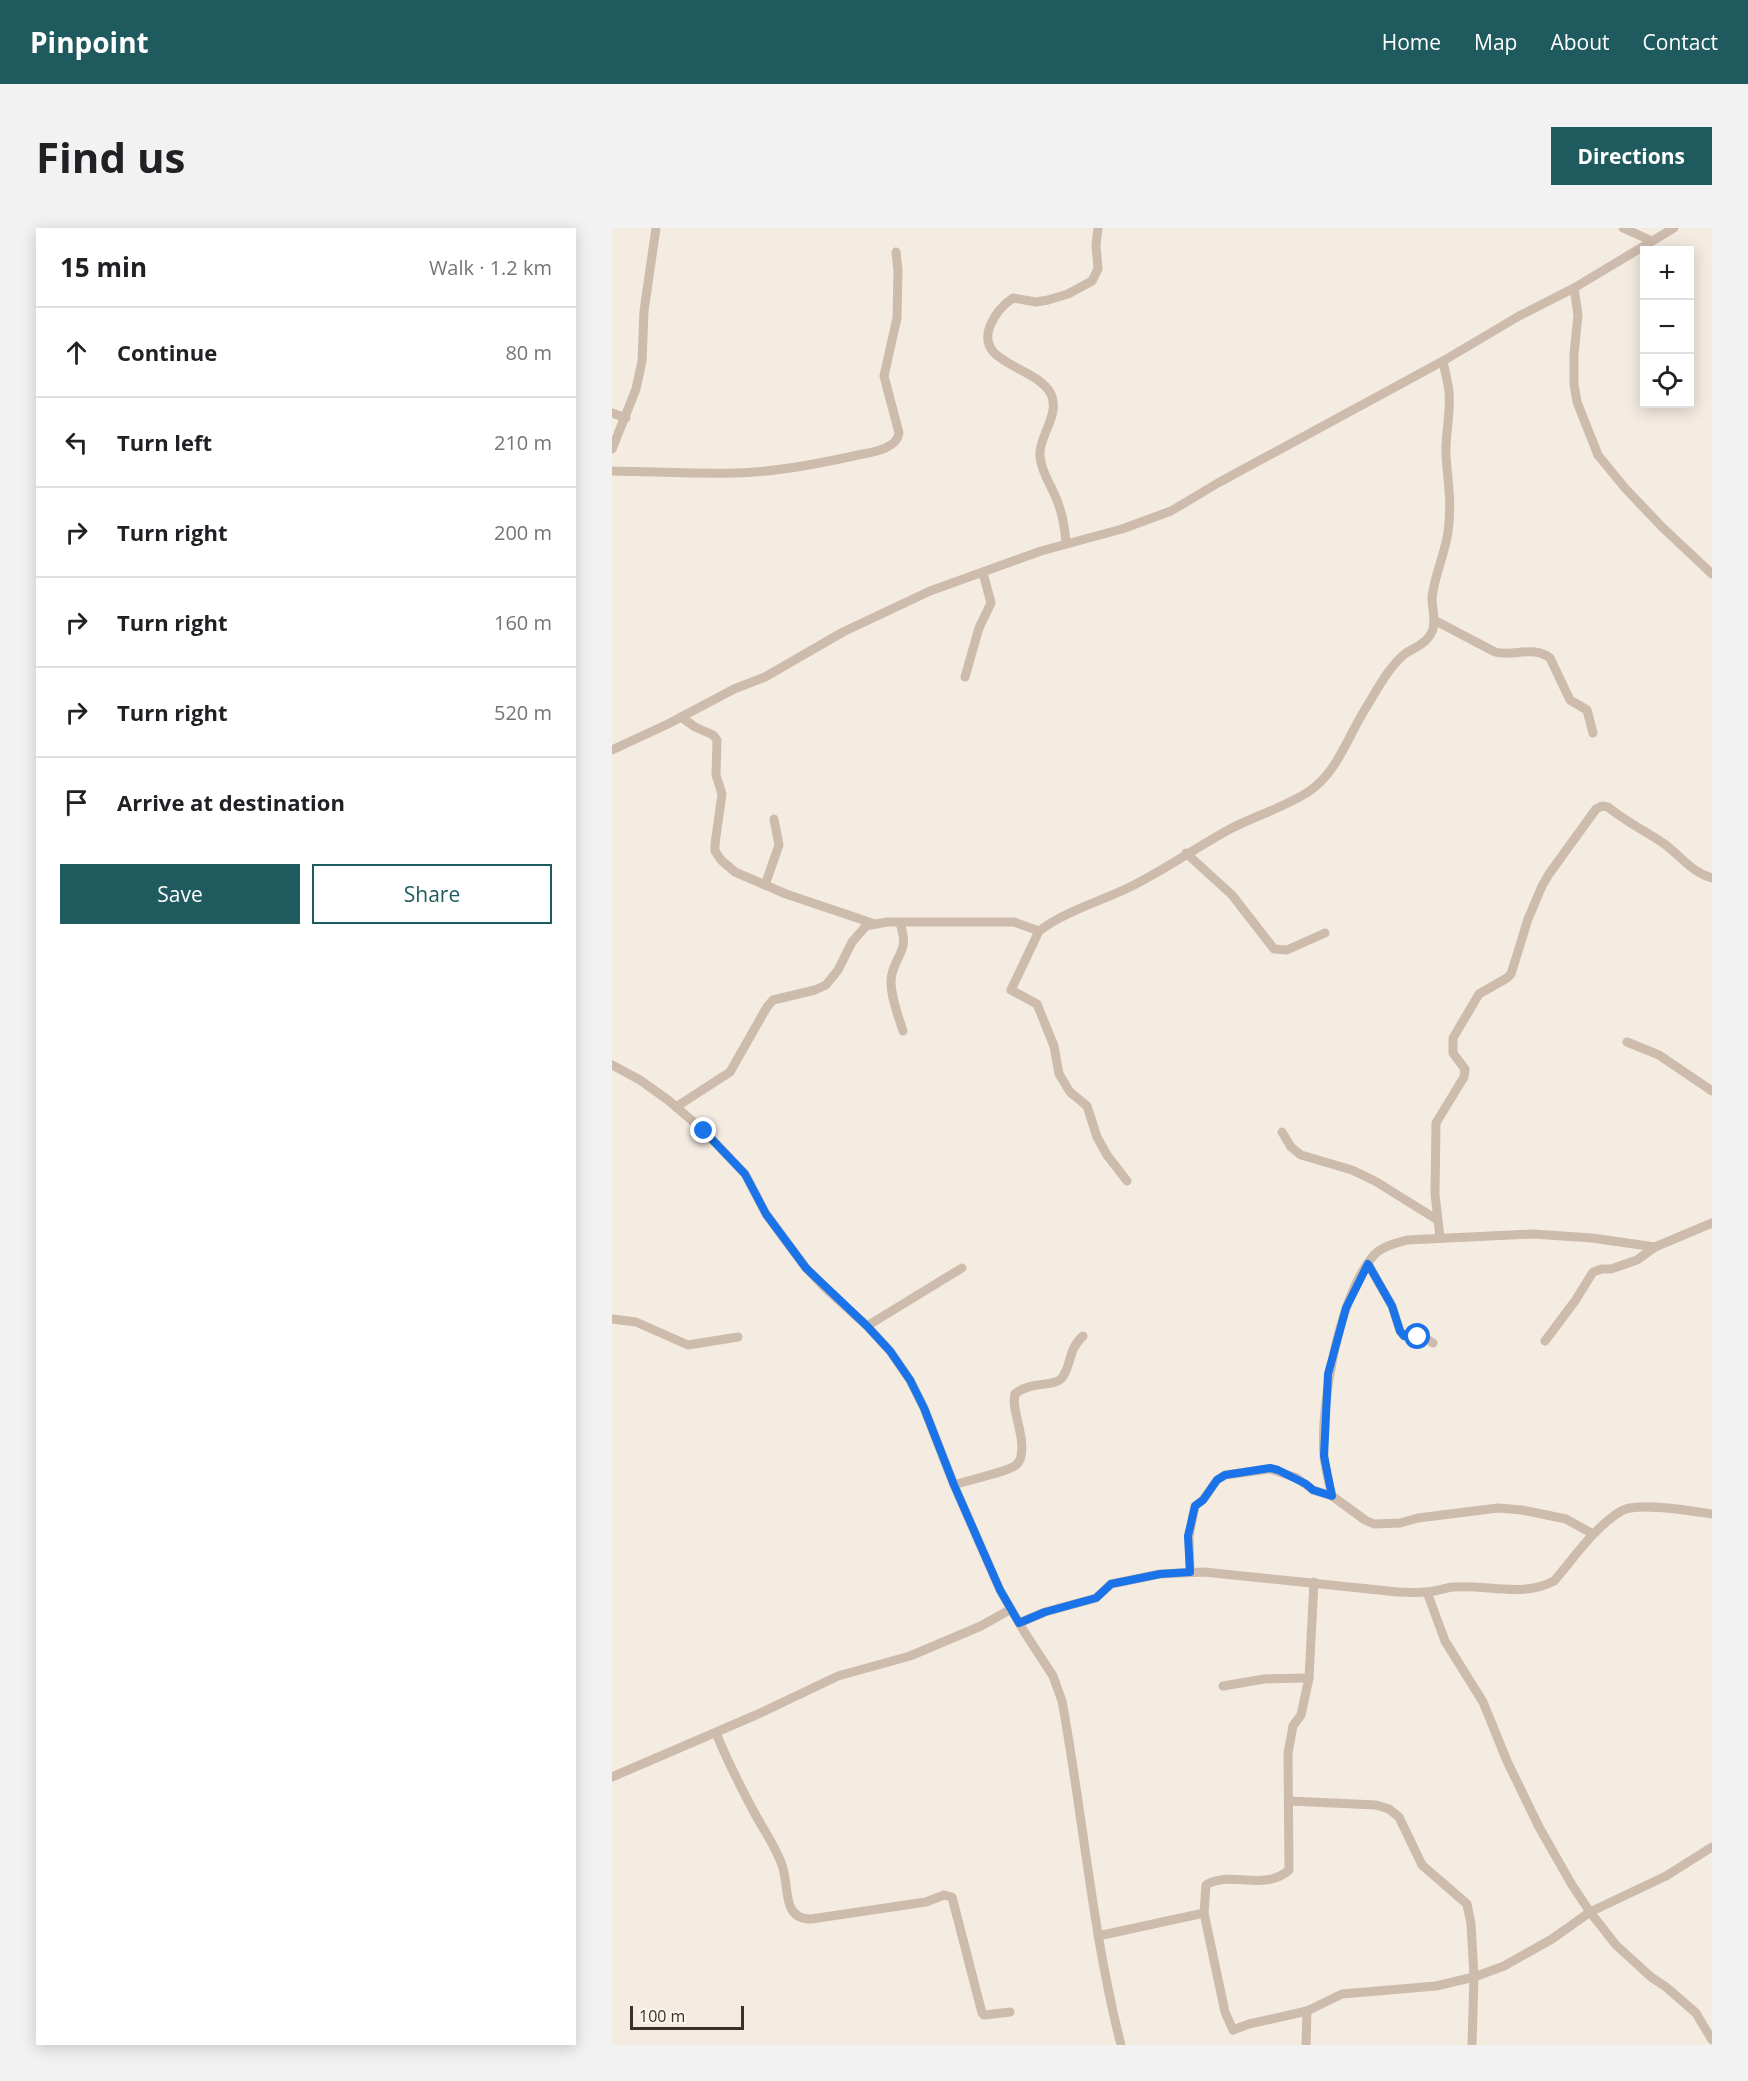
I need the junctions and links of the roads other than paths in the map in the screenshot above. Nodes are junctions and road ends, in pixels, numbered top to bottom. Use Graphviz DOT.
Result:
graph roads {
  1 [pos="656,228"];
  2 [pos="1098,228"];
  3 [pos="1623,228"];
  4 [pos="1674,228"];
  5 [pos="1652,241"];
  6 [pos="896,252"];
  7 [pos="1574,288"];
  8 [pos="1443,361"];
  9 [pos="612,414"];
  10 [pos="626,418"];
  11 [pos="612,449"];
  12 [pos="612,471"];
  13 [pos="1066,543"];
  14 [pos="983,573"];
  15 [pos="1712,574"];
  16 [pos="1434,620"];
  17 [pos="965,676"];
  18 [pos="681,717"];
  19 [pos="1593,733"];
  20 [pos="612,750"];
  21 [pos="774,819"];
  22 [pos="1186,854"];
  23 [pos="1712,878"];
  24 [pos="765,885"];
  25 [pos="900,923"];
  26 [pos="875,924"];
  27 [pos="1039,931"];
  28 [pos="1325,933"];
  29 [pos="903,1031"];
  30 [pos="1627,1042"];
  31 [pos="612,1065"];
  32 [pos="1712,1091"];
  33 [pos="676,1107"];
  34 [pos="1282,1132"];
  35 [pos="1127,1182"];
  36 [pos="1436,1219"];
  37 [pos="1712,1223"];
  38 [pos="1440,1238"];
  39 [pos="1655,1247"];
  40 [pos="1368,1264"];
  41 [pos="962,1268"];
  42 [pos="612,1319"];
  43 [pos="867,1326"];
  44 [pos="1083,1336"];
  45 [pos="738,1337"];
  46 [pos="1545,1341"];
  47 [pos="1433,1343"];
  48 [pos="954,1485"];
  49 [pos="1332,1496"];
  50 [pos="1712,1514"];
  51 [pos="1593,1534"];
  52 [pos="1190,1572"];
  53 [pos="1314,1582"];
  54 [pos="1427,1593"];
  55 [pos="1011,1609"];
  56 [pos="1019,1623"];
  57 [pos="1309,1678"];
  58 [pos="1223,1686"];
  59 [pos="716,1733"];
  60 [pos="612,1777"];
  61 [pos="1289,1801"];
  62 [pos="1712,1847"];
  63 [pos="1590,1912"];
  64 [pos="1204,1913"];
  65 [pos="1098,1936"];
  66 [pos="1474,1977"];
  67 [pos="1307,2011"];
  68 [pos="1010,2012"];
  69 [pos="1712,2040"];
  70 [pos="1121,2045"];
  71 [pos="1306,2045"];
  72 [pos="1472,2045"];
  1 -- 10 [label="street"];
  2 -- 13 [label="street"];
  3 -- 5 [label="street"];
  4 -- 5 [label="street"];
  5 -- 7 [label="street"];
  6 -- 12 [label="street"];
  7 -- 8 [label="street"];
  7 -- 15 [label="street"];
  8 -- 13 [label="street"];
  8 -- 16 [label="street"];
  9 -- 10 [label="street"];
  10 -- 11 [label="street"];
  13 -- 14 [label="street"];
  14 -- 17 [label="street"];
  14 -- 18 [label="street"];
  16 -- 19 [label="street"];
  16 -- 22 [label="street"];
  18 -- 20 [label="street"];
  18 -- 24 [label="street"];
  21 -- 24 [label="street"];
  22 -- 27 [label="street"];
  22 -- 28 [label="street"];
  23 -- 36 [label="street"];
  24 -- 26 [label="street"];
  25 -- 26 [label="street"];
  25 -- 27 [label="street"];
  25 -- 29 [label="street"];
  26 -- 33 [label="street"];
  27 -- 35 [label="street"];
  30 -- 32 [label="street"];
  31 -- 33 [label="street"];
  33 -- 43 [label="street"];
  34 -- 36 [label="street"];
  36 -- 38 [label="street"];
  37 -- 39 [label="street"];
  38 -- 39 [label="street"];
  38 -- 40 [label="street"];
  39 -- 46 [label="street"];
  40 -- 47 [label="street"];
  40 -- 49 [label="street"];
  41 -- 43 [label="street"];
  42 -- 45 [label="street"];
  43 -- 48 [label="street"];
  44 -- 48 [label="street"];
  48 -- 55 [label="street"];
  49 -- 51 [label="street"];
  49 -- 52 [label="street"];
  50 -- 51 [label="street"];
  51 -- 54 [label="street"];
  52 -- 53 [label="street"];
  52 -- 56 [label="street"];
  53 -- 54 [label="street"];
  53 -- 57 [label="street"];
  54 -- 63 [label="street"];
  55 -- 56 [label="street"];
  55 -- 59 [label="street"];
  56 -- 65 [label="street"];
  57 -- 58 [label="street"];
  57 -- 61 [label="street"];
  59 -- 60 [label="street"];
  59 -- 68 [label="street"];
  61 -- 64 [label="street"];
  61 -- 66 [label="street"];
  62 -- 63 [label="street"];
  63 -- 66 [label="street"];
  63 -- 69 [label="street"];
  64 -- 65 [label="street"];
  64 -- 67 [label="street"];
  65 -- 70 [label="street"];
  66 -- 67 [label="street"];
  66 -- 72 [label="street"];
  67 -- 71 [label="street"];
}
